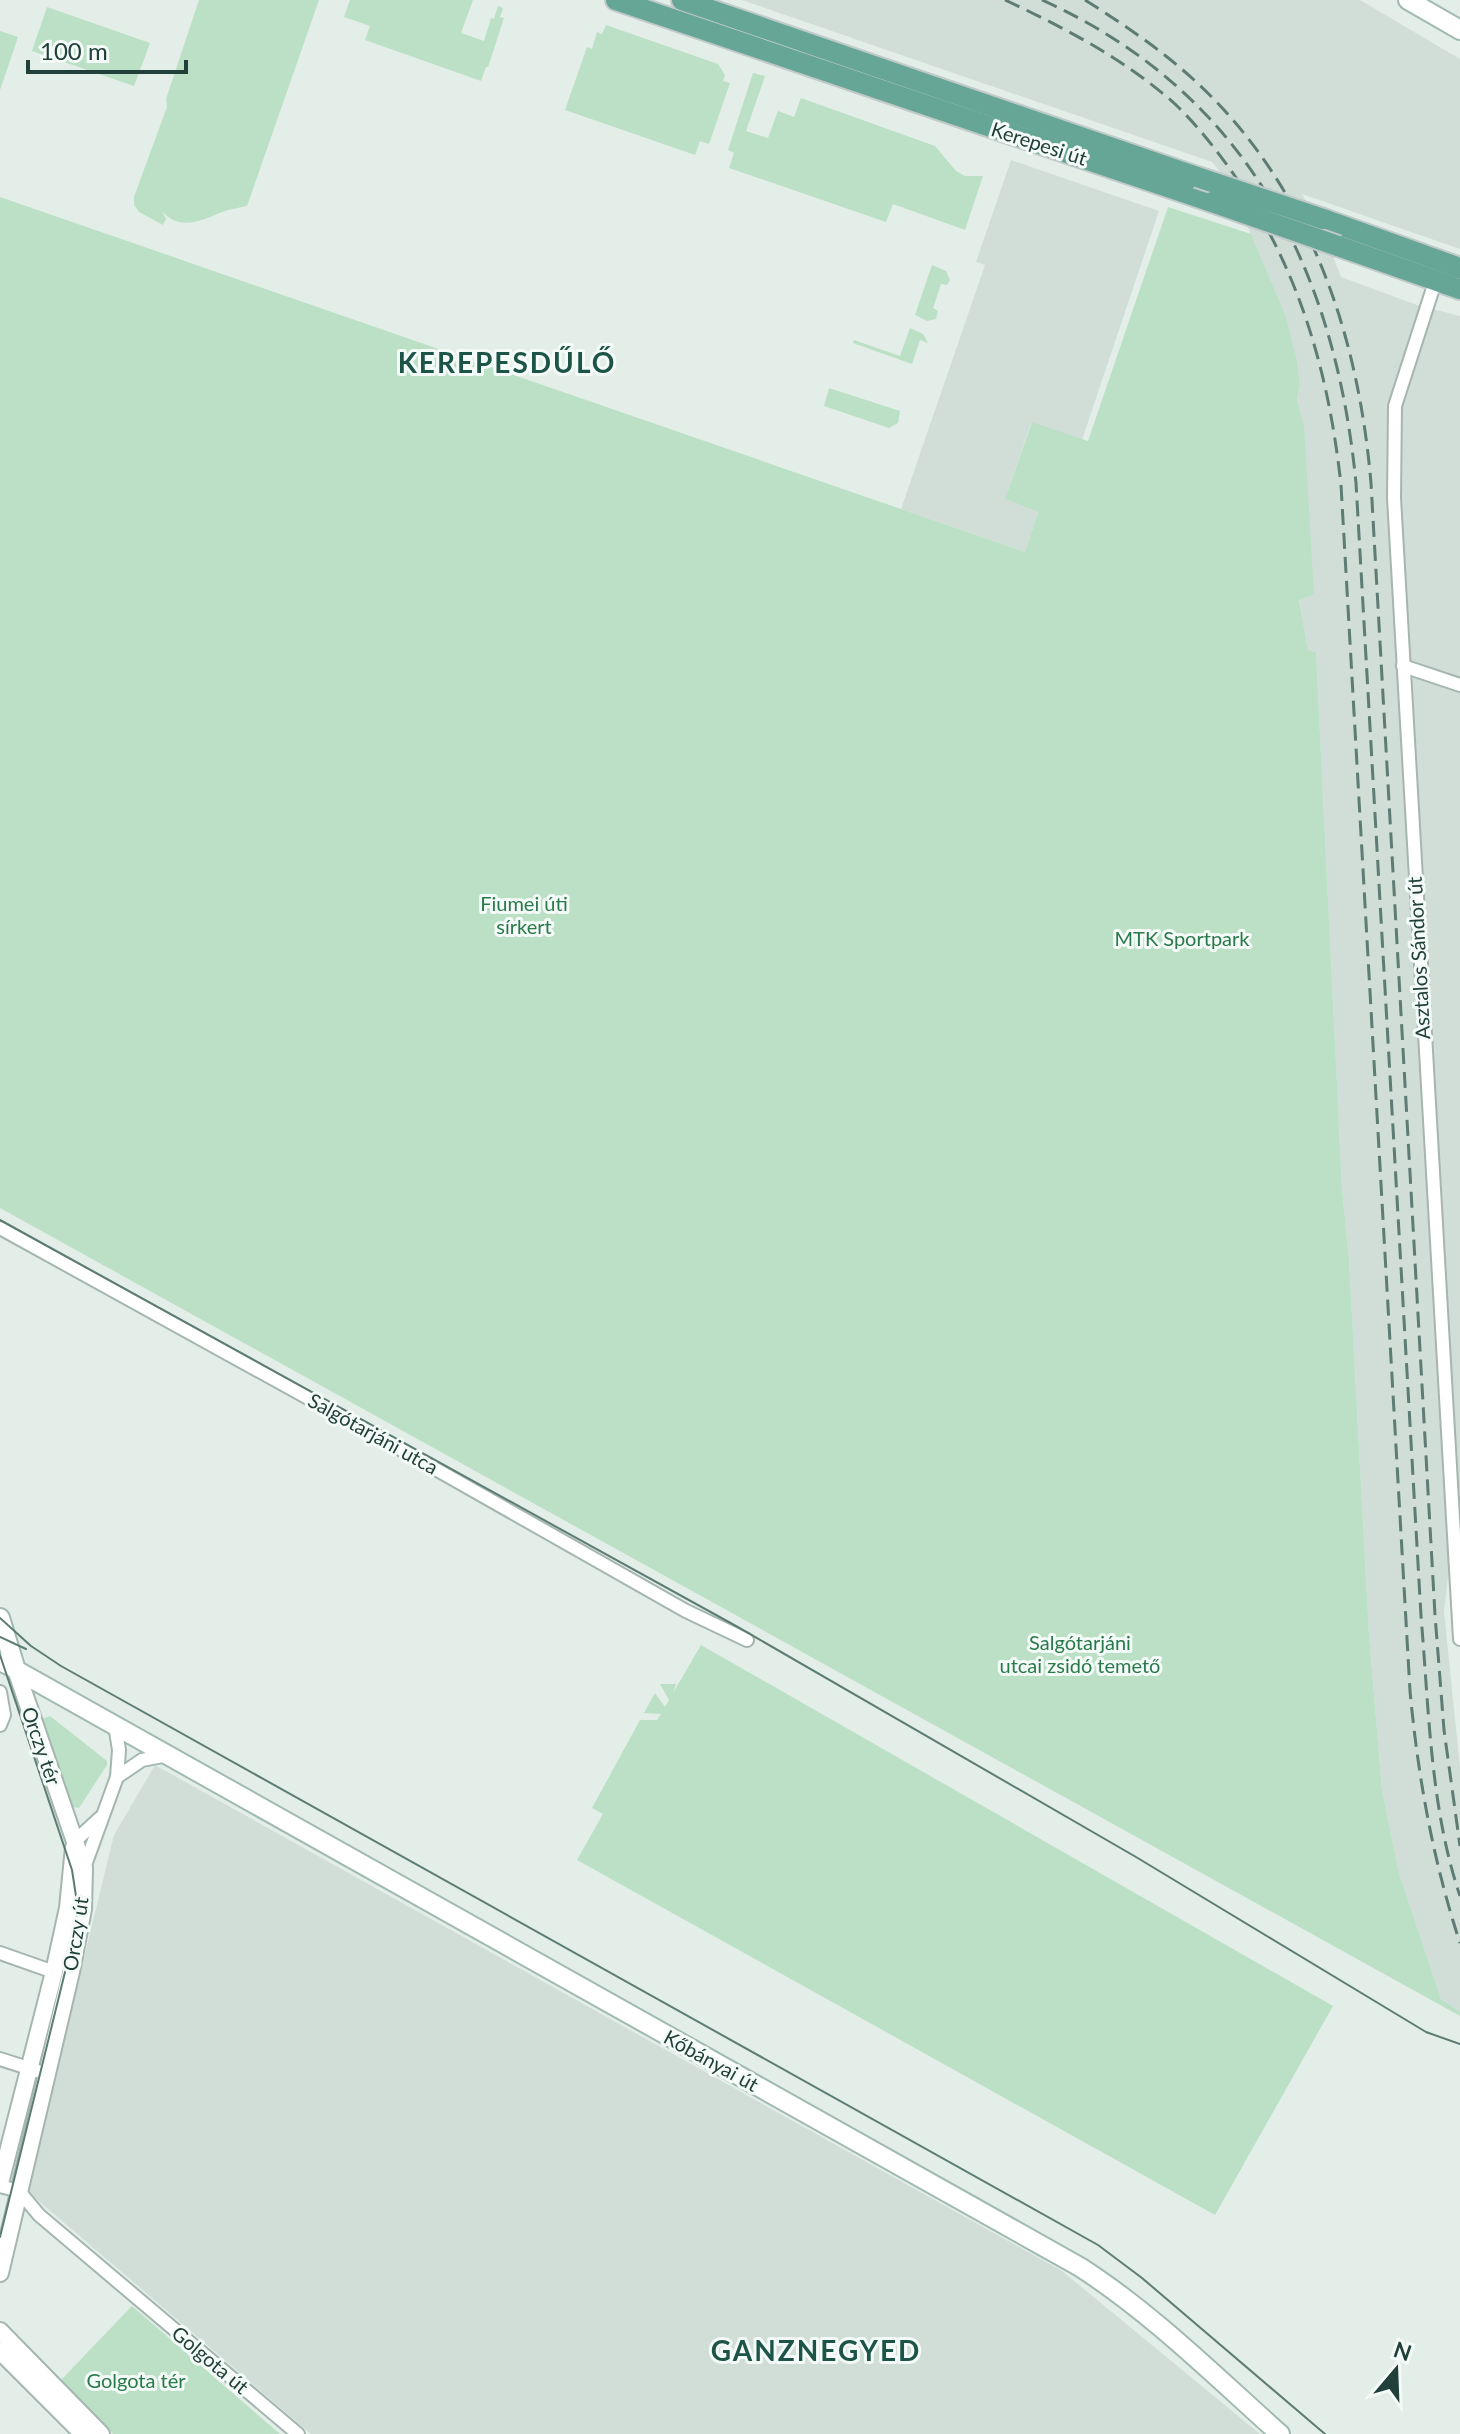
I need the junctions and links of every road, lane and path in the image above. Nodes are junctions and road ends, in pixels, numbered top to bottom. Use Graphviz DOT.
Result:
graph roads {
  1 [pos="616,0"];
  2 [pos="682,0"];
  3 [pos="1408,0"];
  4 [pos="1460,30"];
  5 [pos="1407,249"];
  6 [pos="1460,268"];
  7 [pos="1460,279"];
  8 [pos="1435,282"];
  9 [pos="1460,289"];
  10 [pos="1403,666"];
  11 [pos="1460,685"];
  12 [pos="0,1228"];
  13 [pos="1456,1544"];
  14 [pos="0,1616"];
  15 [pos="1460,1639"];
  16 [pos="747,1640"];
  17 [pos="8,1666"];
  18 [pos="47,1688"];
  19 [pos="0,1692"];
  20 [pos="0,1725"];
  21 [pos="115,1725"];
  22 [pos="168,1755"];
  23 [pos="117,1777"];
  24 [pos="102,1816"];
  25 [pos="96,1836"];
  26 [pos="74,1842"];
  27 [pos="84,1868"];
  28 [pos="0,1953"];
  29 [pos="54,1972"];
  30 [pos="0,2059"];
  31 [pos="28,2068"];
  32 [pos="47,2074"];
  33 [pos="0,2184"];
  34 [pos="19,2191"];
  35 [pos="0,2273"];
  36 [pos="0,2331"];
  37 [pos="0,2351"];
  38 [pos="83,2434"];
  39 [pos="101,2434"];
  40 [pos="298,2434"];
  41 [pos="1280,2434"];
  1 -- 8 [label="main road, Kerepesi út, bridge"];
  2 -- 5 [label="main road, Kerepesi út, bridge"];
  3 -- 4 [label="main road"];
  5 -- 6 [label="main road, Kerepesi út"];
  5 -- 8 [label="street"];
  7 -- 8 [label="street"];
  8 -- 9 [label="main road, Kerepesi út"];
  8 -- 10 [label="street, Asztalos Sándor út"];
  10 -- 11 [label="street"];
  10 -- 13 [label="street, Asztalos Sándor út"];
  12 -- 16 [label="street, Salgótarjáni utca"];
  13 -- 15 [label="street, Asztalos Sándor út"];
  14 -- 17 [label="main road"];
  14 -- 18 [label="main road"];
  17 -- 18 [label="main road, Orczy tér"];
  17 -- 26 [label="street, Orczy tér"];
  18 -- 21 [label="main road, Orczy tér"];
  19 -- 20 [label="street"];
  21 -- 22 [label="main road, Kőbányai út"];
  21 -- 23 [label="street"];
  22 -- 23 [label="street"];
  22 -- 41 [label="main road, Kőbányai út"];
  23 -- 24 [label="street"];
  24 -- 25 [label="street"];
  24 -- 26 [label="street"];
  25 -- 26 [label="street"];
  25 -- 27 [label="street"];
  26 -- 27 [label="street, Orczy út"];
  26 -- 29 [label="street, Orczy út"];
  27 -- 32 [label="street, Orczy út"];
  28 -- 29 [label="street"];
  29 -- 31 [label="street, Orczy út"];
  30 -- 31 [label="street"];
  31 -- 32 [label="street"];
  31 -- 33 [label="street, Orczy út"];
  32 -- 34 [label="street, Orczy út"];
  33 -- 34 [label="street"];
  34 -- 35 [label="street, Orczy út"];
  34 -- 40 [label="street, Golgota út"];
  36 -- 39 [label="street"];
  37 -- 38 [label="street"];
}
